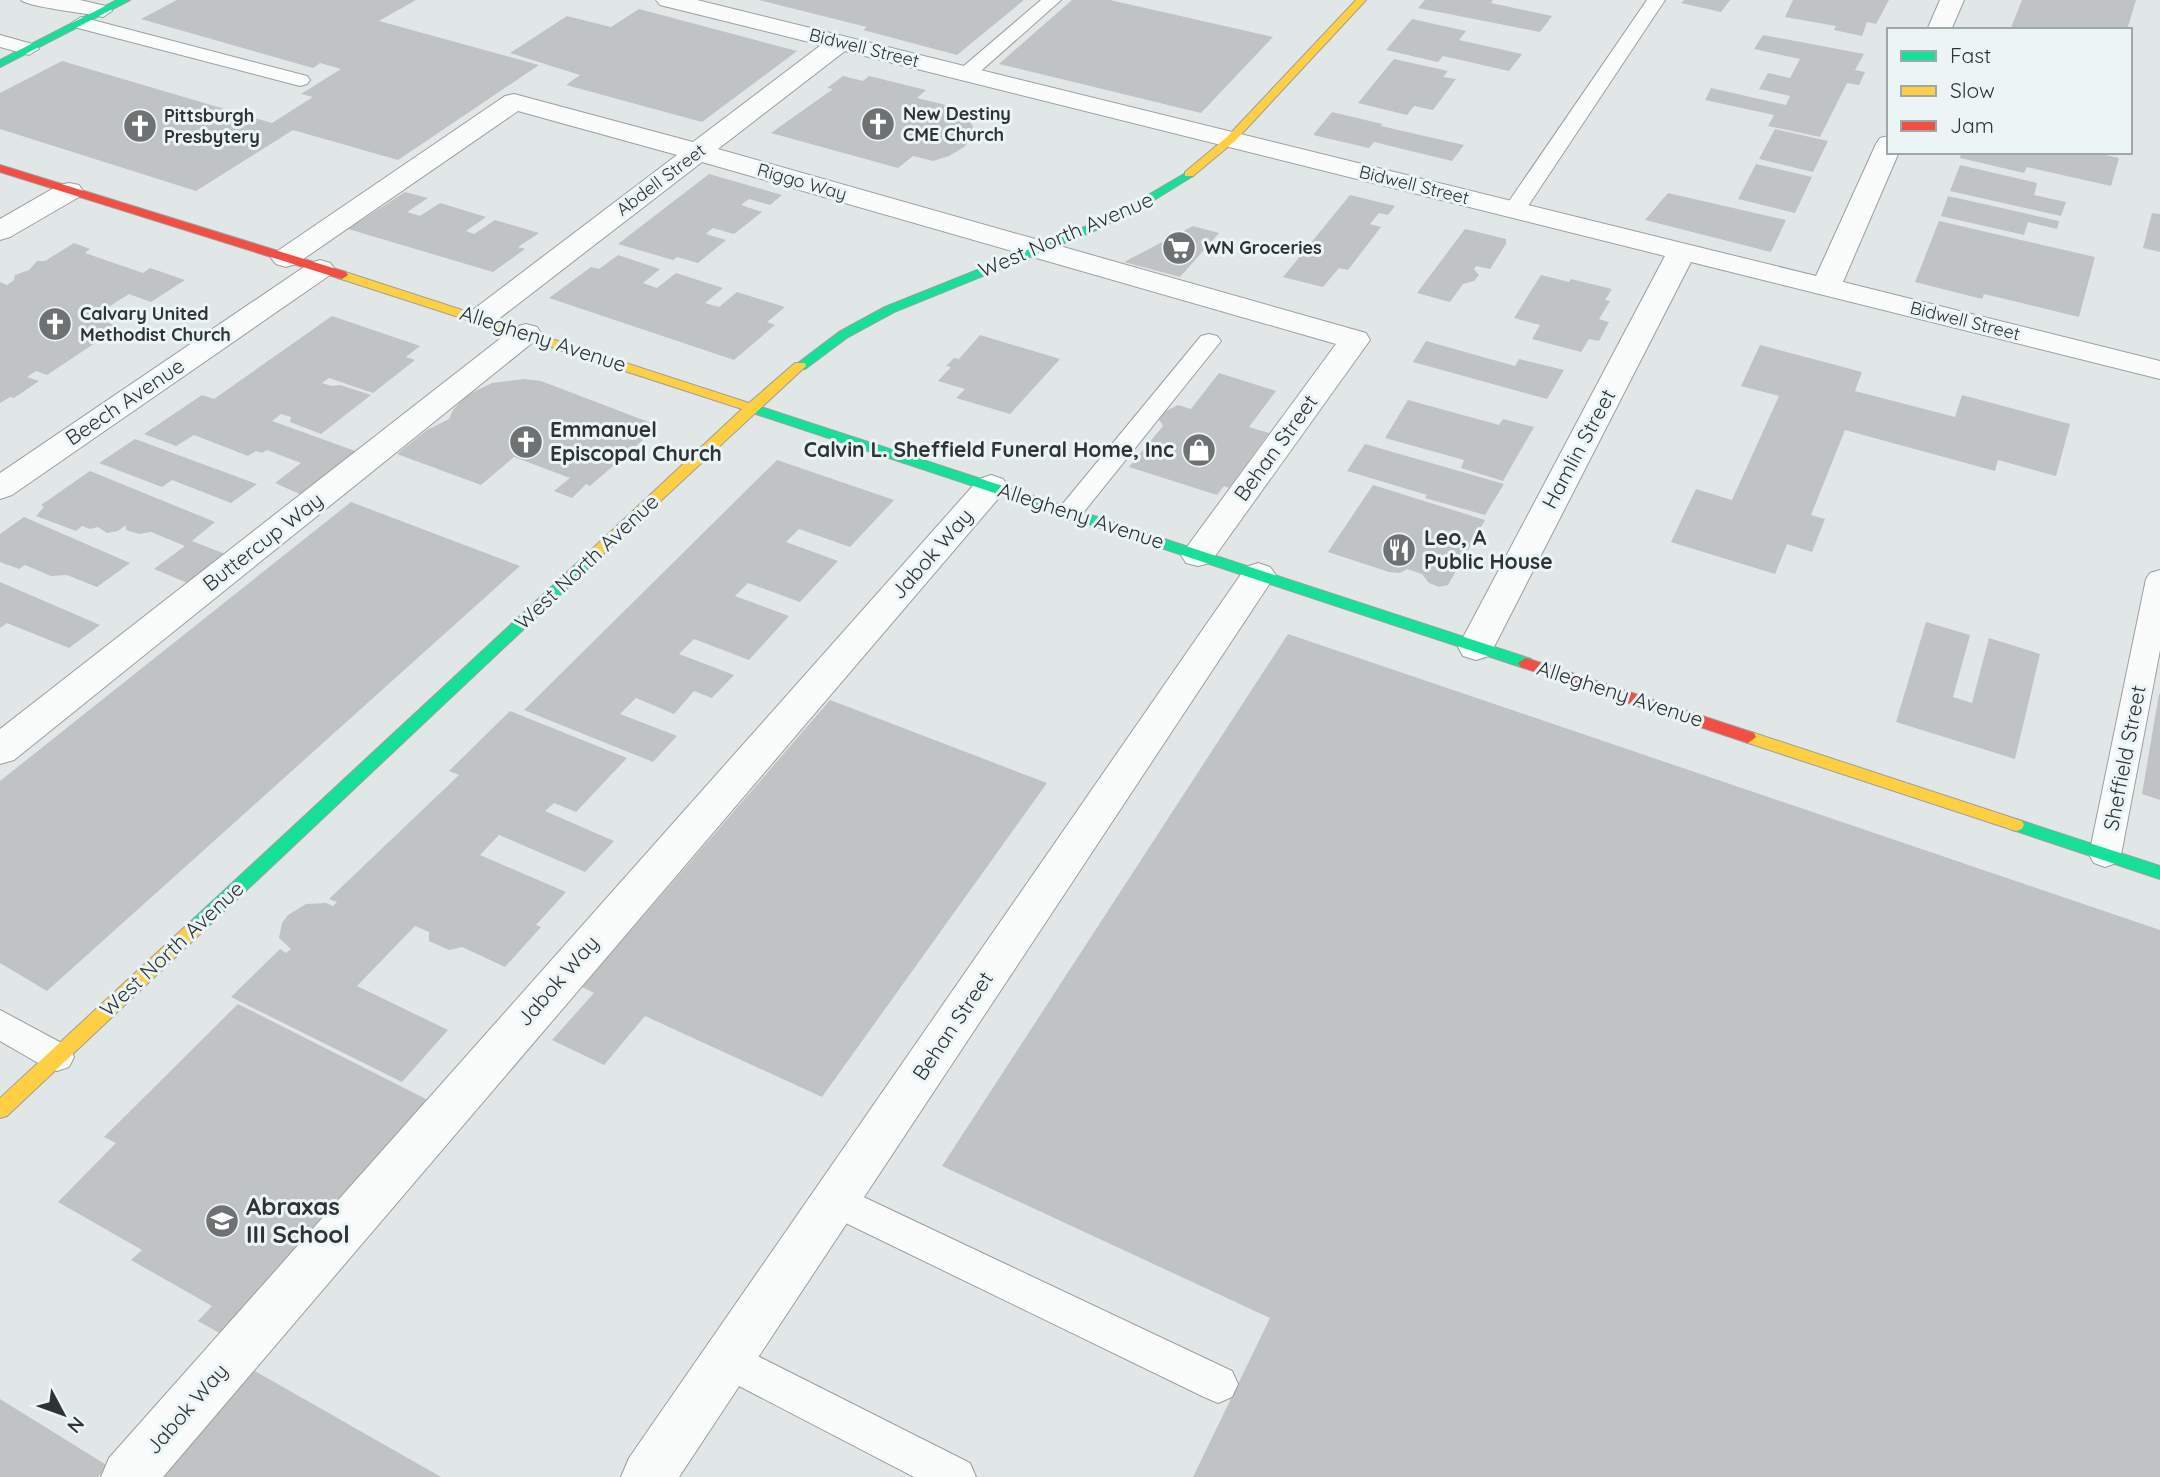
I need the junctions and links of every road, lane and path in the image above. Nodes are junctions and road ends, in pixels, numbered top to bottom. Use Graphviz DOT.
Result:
graph roads {
  1 [pos="30,0"];
  2 [pos="125,0"];
  3 [pos="668,0"];
  4 [pos="1052,0"];
  5 [pos="1361,0"];
  6 [pos="1656,0"];
  7 [pos="1952,0"];
  8 [pos="103,11"];
  9 [pos="81,23"];
  10 [pos="1940,28"];
  11 [pos="0,41"];
  12 [pos="840,43"];
  13 [pos="29,49"];
  14 [pos="0,64"];
  15 [pos="966,74"];
  16 [pos="300,80"];
  17 [pos="1231,139"];
  18 [pos="1887,149"];
  19 [pos="698,152"];
  20 [pos="0,168"];
  21 [pos="69,191"];
  22 [pos="1514,210"];
  23 [pos="0,231"];
  24 [pos="1040,250"];
  25 [pos="1682,251"];
  26 [pos="286,258"];
  27 [pos="320,269"];
  28 [pos="1826,287"];
  29 [pos="481,318"];
  30 [pos="526,333"];
  31 [pos="1354,340"];
  32 [pos="1209,341"];
  33 [pos="2160,370"];
  34 [pos="752,407"];
  35 [pos="991,486"];
  36 [pos="0,488"];
  37 [pos="1070,512"];
  38 [pos="1198,555"];
  39 [pos="1258,575"];
  40 [pos="2160,579"];
  41 [pos="1476,647"];
  42 [pos="0,750"];
  43 [pos="2105,855"];
  44 [pos="2160,873"];
  45 [pos="0,1024"];
  46 [pos="57,1057"];
  47 [pos="0,1110"];
  48 [pos="836,1200"];
  49 [pos="728,1360"];
  50 [pos="1219,1384"];
  51 [pos="128,1477"];
  52 [pos="648,1477"];
  53 [pos="956,1477"];
  1 -- 8 [label="lane"];
  2 -- 8 [label="street"];
  3 -- 12 [label="street, Bidwell Street"];
  4 -- 15 [label="lane"];
  5 -- 17 [label="street, West North Avenue"];
  6 -- 22 [label="lane"];
  7 -- 10 [label="street"];
  8 -- 9 [label="street"];
  9 -- 13 [label="street"];
  9 -- 16 [label="lane"];
  11 -- 13 [label="lane"];
  12 -- 15 [label="street, Bidwell Street"];
  12 -- 19 [label="street, Abdell Street"];
  13 -- 14 [label="street"];
  15 -- 17 [label="street, Bidwell Street"];
  17 -- 22 [label="street, Bidwell Street"];
  17 -- 24 [label="street, West North Avenue"];
  18 -- 28 [label="street"];
  19 -- 24 [label="street, Riggo Way"];
  19 -- 26 [label="street, Riggo Way"];
  19 -- 29 [label="street, Abdell Street"];
  20 -- 21 [label="street, Allegheny Avenue"];
  21 -- 23 [label="street"];
  21 -- 26 [label="street, Allegheny Avenue"];
  22 -- 25 [label="street, Bidwell Street"];
  24 -- 31 [label="street, Riggo Way"];
  24 -- 34 [label="street, West North Avenue"];
  25 -- 28 [label="street, Bidwell Street"];
  25 -- 41 [label="street, Hamlin Street"];
  26 -- 27 [label="street, Allegheny Avenue"];
  27 -- 29 [label="street, Allegheny Avenue"];
  27 -- 36 [label="street, Beech Avenue"];
  28 -- 33 [label="street, Bidwell Street"];
  29 -- 30 [label="street, Allegheny Avenue"];
  30 -- 34 [label="street, Allegheny Avenue"];
  30 -- 42 [label="street, Buttercup Way"];
  31 -- 38 [label="street, Behan Street"];
  32 -- 37 [label="lane"];
  34 -- 35 [label="street, Allegheny Avenue"];
  34 -- 46 [label="street, West North Avenue"];
  35 -- 37 [label="street, Allegheny Avenue"];
  35 -- 51 [label="street, Jabok Way"];
  37 -- 38 [label="street, Allegheny Avenue"];
  38 -- 39 [label="street, Allegheny Avenue"];
  39 -- 41 [label="street, Allegheny Avenue"];
  39 -- 48 [label="street, Behan Street"];
  40 -- 43 [label="lane, Sheffield Street"];
  41 -- 43 [label="street, Allegheny Avenue"];
  43 -- 44 [label="street, Allegheny Avenue"];
  45 -- 46 [label="lane"];
  46 -- 47 [label="street, West North Avenue"];
  48 -- 49 [label="street, Behan Street"];
  48 -- 50 [label="lane"];
  49 -- 52 [label="street, Behan Street"];
  49 -- 53 [label="lane"];
}
